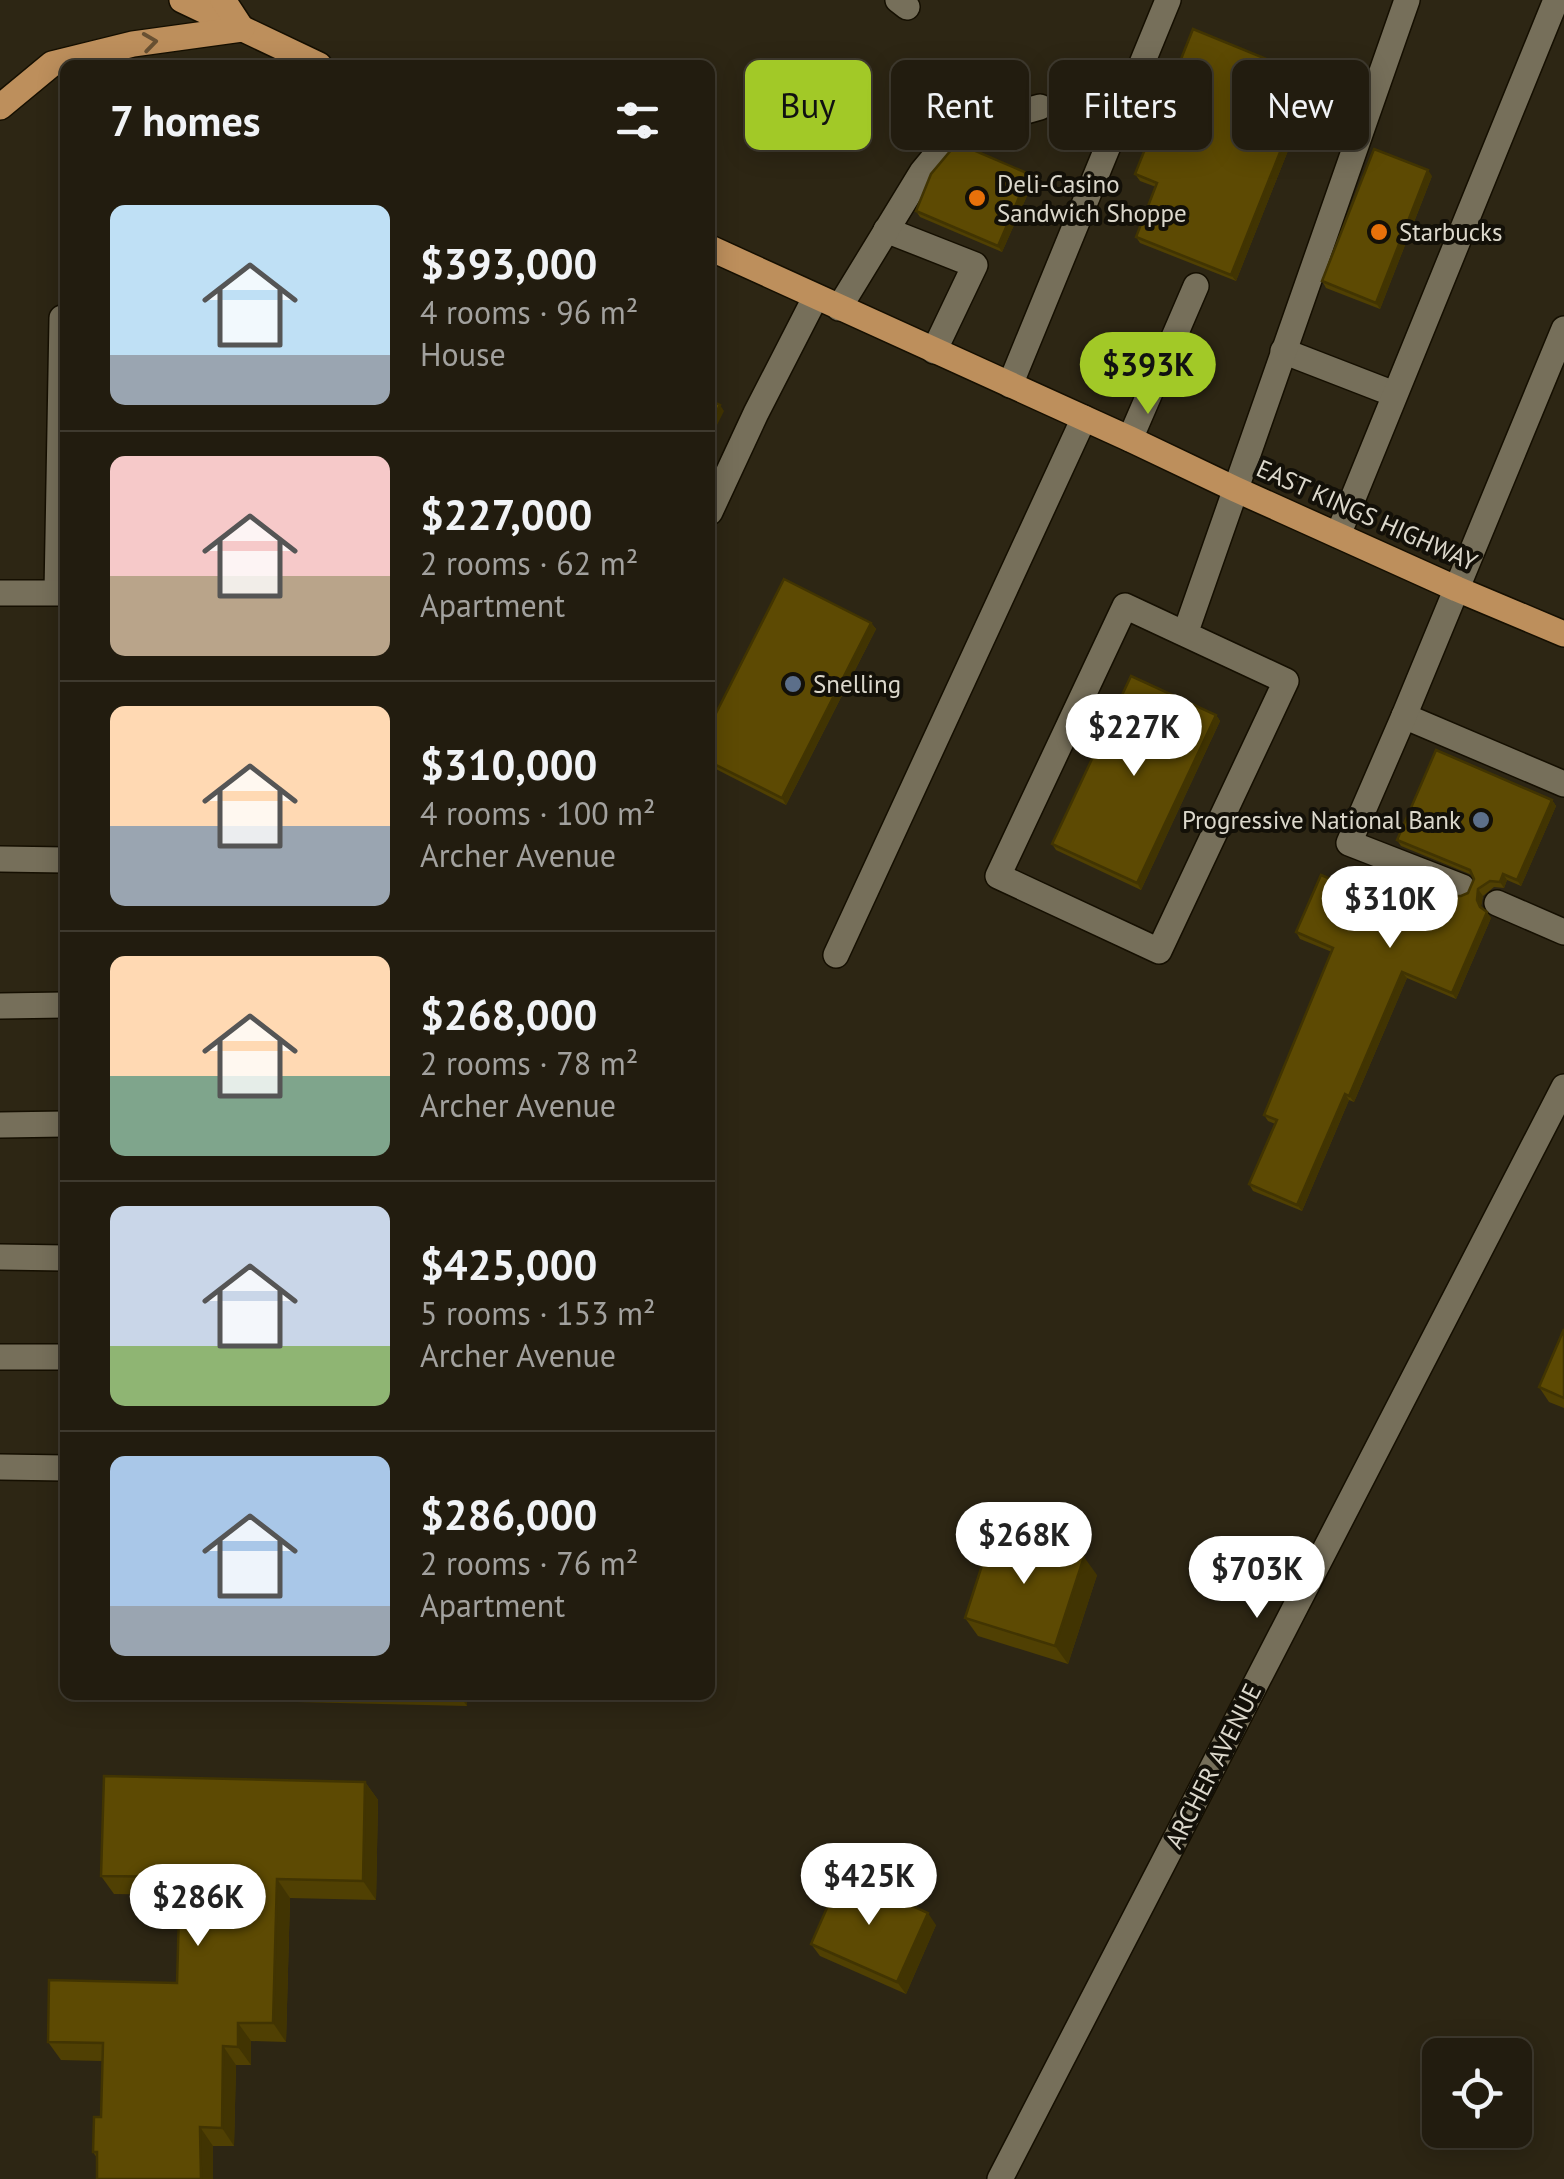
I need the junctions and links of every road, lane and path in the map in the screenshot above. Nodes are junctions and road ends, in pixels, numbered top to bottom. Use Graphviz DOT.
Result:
graph roads {
  1 [pos="182,0"];
  2 [pos="223,0"];
  3 [pos="1168,0"];
  4 [pos="1407,0"];
  5 [pos="1556,0"];
  6 [pos="242,29"];
  7 [pos="68,60"];
  8 [pos="308,60"];
  9 [pos="60,62"];
  10 [pos="0,106"];
  11 [pos="1040,107"];
  12 [pos="886,230"];
  13 [pos="715,250"];
  14 [pos="1196,286"];
  15 [pos="827,303"];
  16 [pos="1564,328"];
  17 [pos="934,351"];
  18 [pos="1284,351"];
  19 [pos="1010,384"];
  20 [pos="1394,394"];
  21 [pos="1084,418"];
  22 [pos="1130,439"];
  23 [pos="1235,489"];
  24 [pos="715,501"];
  25 [pos="1338,535"];
  26 [pos="1457,588"];
  27 [pos="60,592"];
  28 [pos="0,593"];
  29 [pos="1563,630"];
  30 [pos="1185,634"];
  31 [pos="1404,716"];
  32 [pos="1564,784"];
  33 [pos="0,859"];
  34 [pos="60,860"];
  35 [pos="1462,888"];
  36 [pos="1498,903"];
  37 [pos="1561,921"];
  38 [pos="836,954"];
  39 [pos="0,1006"];
  40 [pos="60,1006"];
  41 [pos="1564,1087"];
  42 [pos="60,1124"];
  43 [pos="0,1125"];
  44 [pos="0,1257"];
  45 [pos="60,1258"];
  46 [pos="0,1357"];
  47 [pos="60,1357"];
  48 [pos="0,1467"];
  49 [pos="60,1468"];
  50 [pos="1000,2179"];
  1 -- 6 [label="main road"];
  2 -- 6 [label="main road"];
  3 -- 19 [label="street"];
  4 -- 18 [label="street"];
  5 -- 20 [label="street"];
  7 -- 6 [label="main road, one-way"];
  6 -- 8 [label="main road"];
  10 -- 9 [label="main road, one-way"];
  11 -- 12 [label="street"];
  12 -- 15 [label="street"];
  12 -- 17 [label="street"];
  13 -- 15 [label="main road, EAST KINGS HIGHWAY"];
  14 -- 22 [label="street"];
  15 -- 17 [label="main road, EAST KINGS HIGHWAY"];
  15 -- 24 [label="street"];
  16 -- 26 [label="street"];
  17 -- 19 [label="main road, EAST KINGS HIGHWAY"];
  18 -- 20 [label="street"];
  18 -- 23 [label="street"];
  19 -- 21 [label="main road, EAST KINGS HIGHWAY"];
  20 -- 25 [label="street"];
  21 -- 22 [label="main road, EAST KINGS HIGHWAY"];
  21 -- 38 [label="street"];
  22 -- 23 [label="main road, EAST KINGS HIGHWAY"];
  23 -- 25 [label="main road, EAST KINGS HIGHWAY"];
  23 -- 30 [label="street"];
  25 -- 26 [label="main road, EAST KINGS HIGHWAY"];
  26 -- 29 [label="main road, EAST KINGS HIGHWAY"];
  26 -- 31 [label="street"];
  27 -- 28 [label="street"];
  30 -- 30 [label="street"];
  31 -- 32 [label="street"];
  31 -- 35 [label="street"];
  33 -- 34 [label="street"];
  36 -- 37 [label="street"];
  39 -- 40 [label="street"];
  41 -- 50 [label="street, ARCHER AVENUE"];
  42 -- 43 [label="street"];
  44 -- 45 [label="street"];
  46 -- 47 [label="street"];
  48 -- 49 [label="street"];
}
